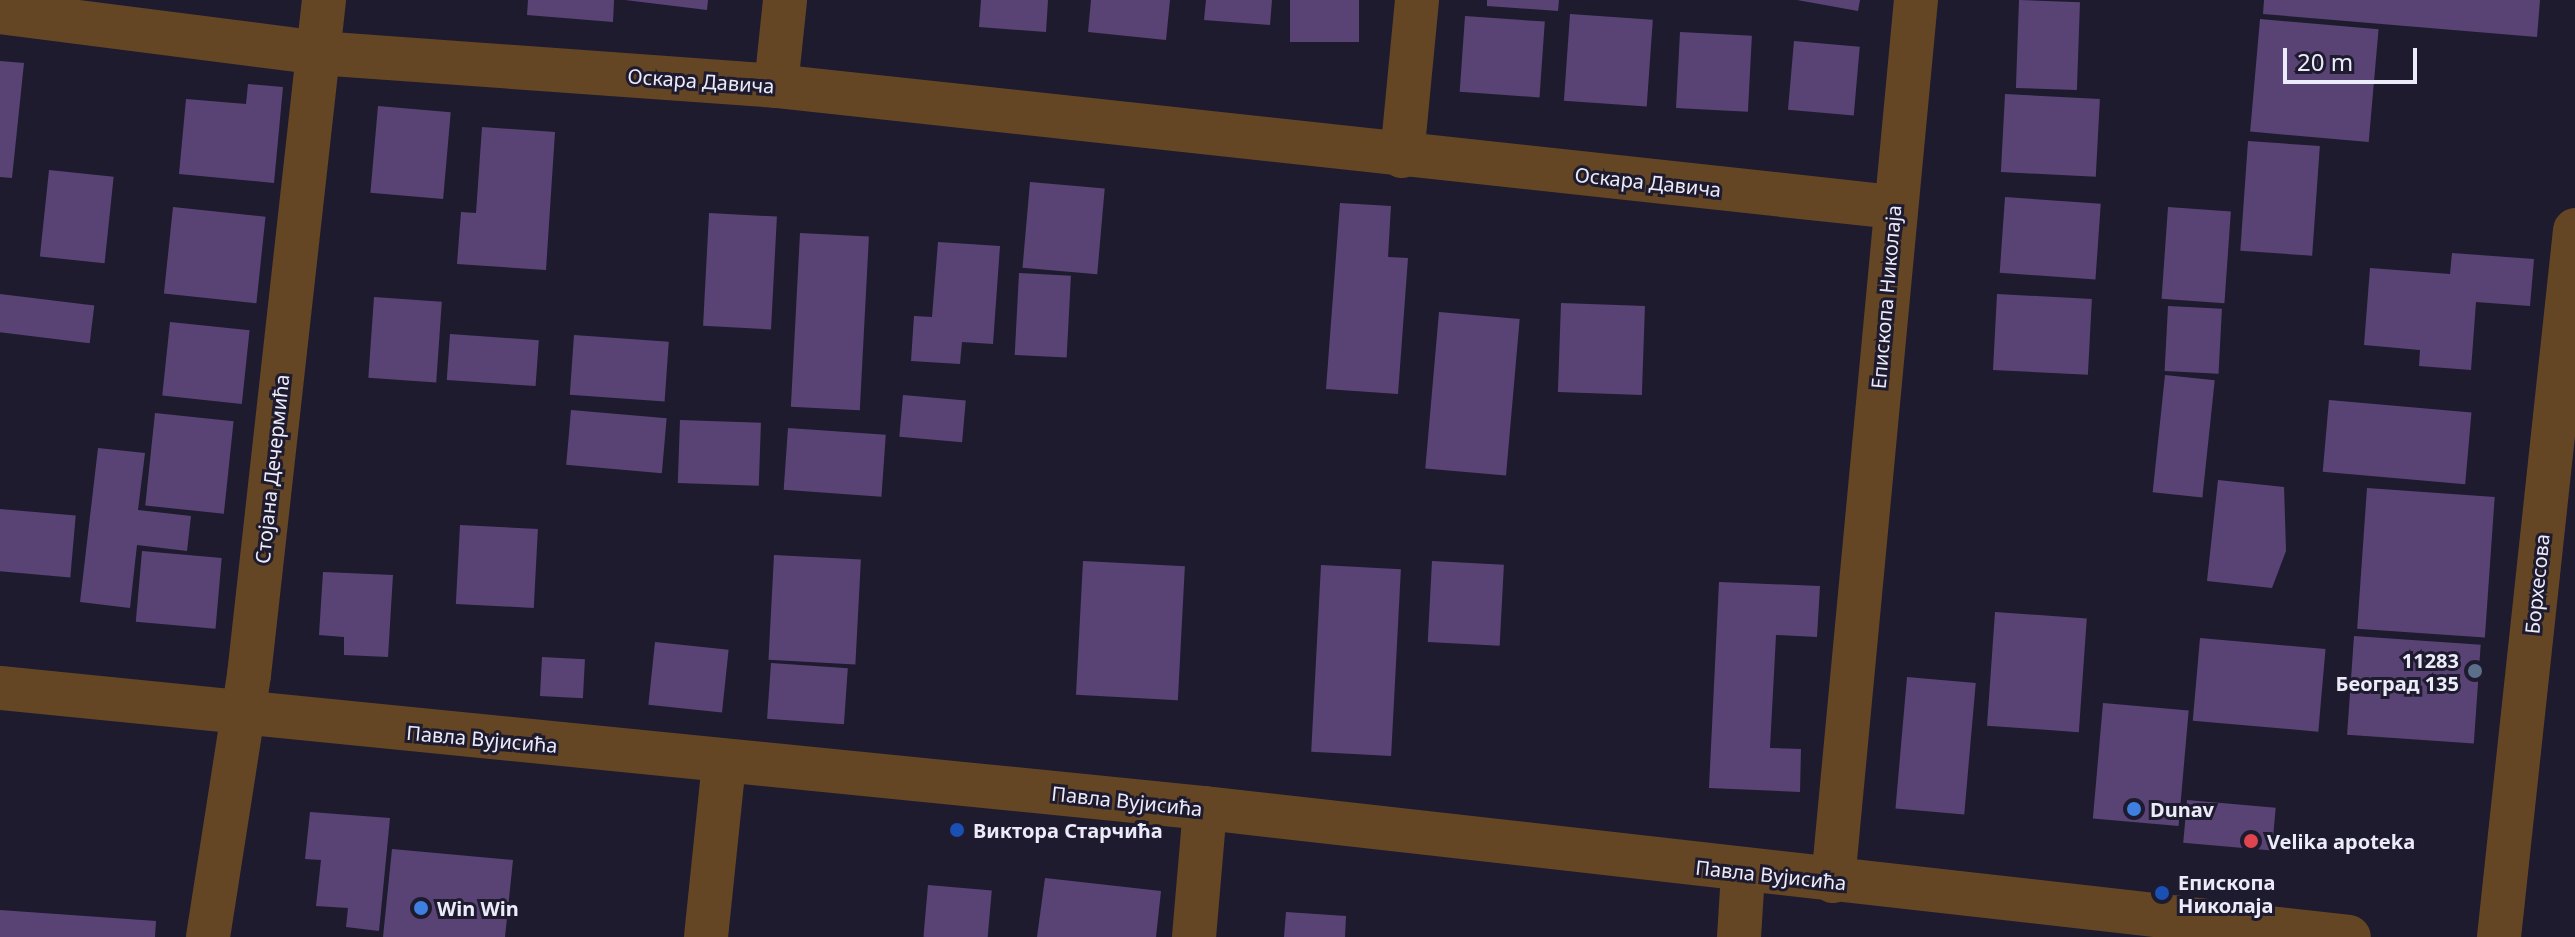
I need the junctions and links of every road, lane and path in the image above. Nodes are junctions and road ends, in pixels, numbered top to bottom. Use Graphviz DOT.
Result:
graph roads {
  1 [pos="324,0"];
  2 [pos="785,0"];
  3 [pos="1417,0"];
  4 [pos="1916,0"];
  5 [pos="0,12"];
  6 [pos="318,53"];
  7 [pos="776,86"];
  8 [pos="1402,156"];
  9 [pos="1893,207"];
  10 [pos="2575,230"];
  11 [pos="0,688"];
  12 [pos="243,717"];
  13 [pos="724,762"];
  14 [pos="1205,808"];
  15 [pos="1743,874"];
  16 [pos="1833,881"];
  17 [pos="208,937"];
  18 [pos="706,937"];
  19 [pos="1194,937"];
  20 [pos="1739,937"];
  21 [pos="2349,937"];
  22 [pos="2499,937"];
  1 -- 6 [label="street, Стојана Дечермића"];
  2 -- 7 [label="street"];
  3 -- 8 [label="street"];
  4 -- 9 [label="street, Епископа Николаја"];
  5 -- 6 [label="street, Оскара Давича"];
  6 -- 7 [label="street, Оскара Давича"];
  6 -- 12 [label="street, Стојана Дечермића"];
  7 -- 8 [label="street, Оскара Давича"];
  8 -- 9 [label="street, Оскара Давича"];
  9 -- 16 [label="street, Епископа Николаја"];
  10 -- 22 [label="street, Борхесова"];
  11 -- 12 [label="street, Павла Вујисића"];
  12 -- 13 [label="street, Павла Вујисића"];
  12 -- 17 [label="street, Стојана Дечермића"];
  13 -- 14 [label="street, Павла Вујисића"];
  13 -- 18 [label="street"];
  14 -- 15 [label="street, Павла Вујисића"];
  14 -- 19 [label="street"];
  15 -- 16 [label="street, Павла Вујисића"];
  15 -- 20 [label="street"];
  16 -- 21 [label="street, Павла Вујисића"];
}
